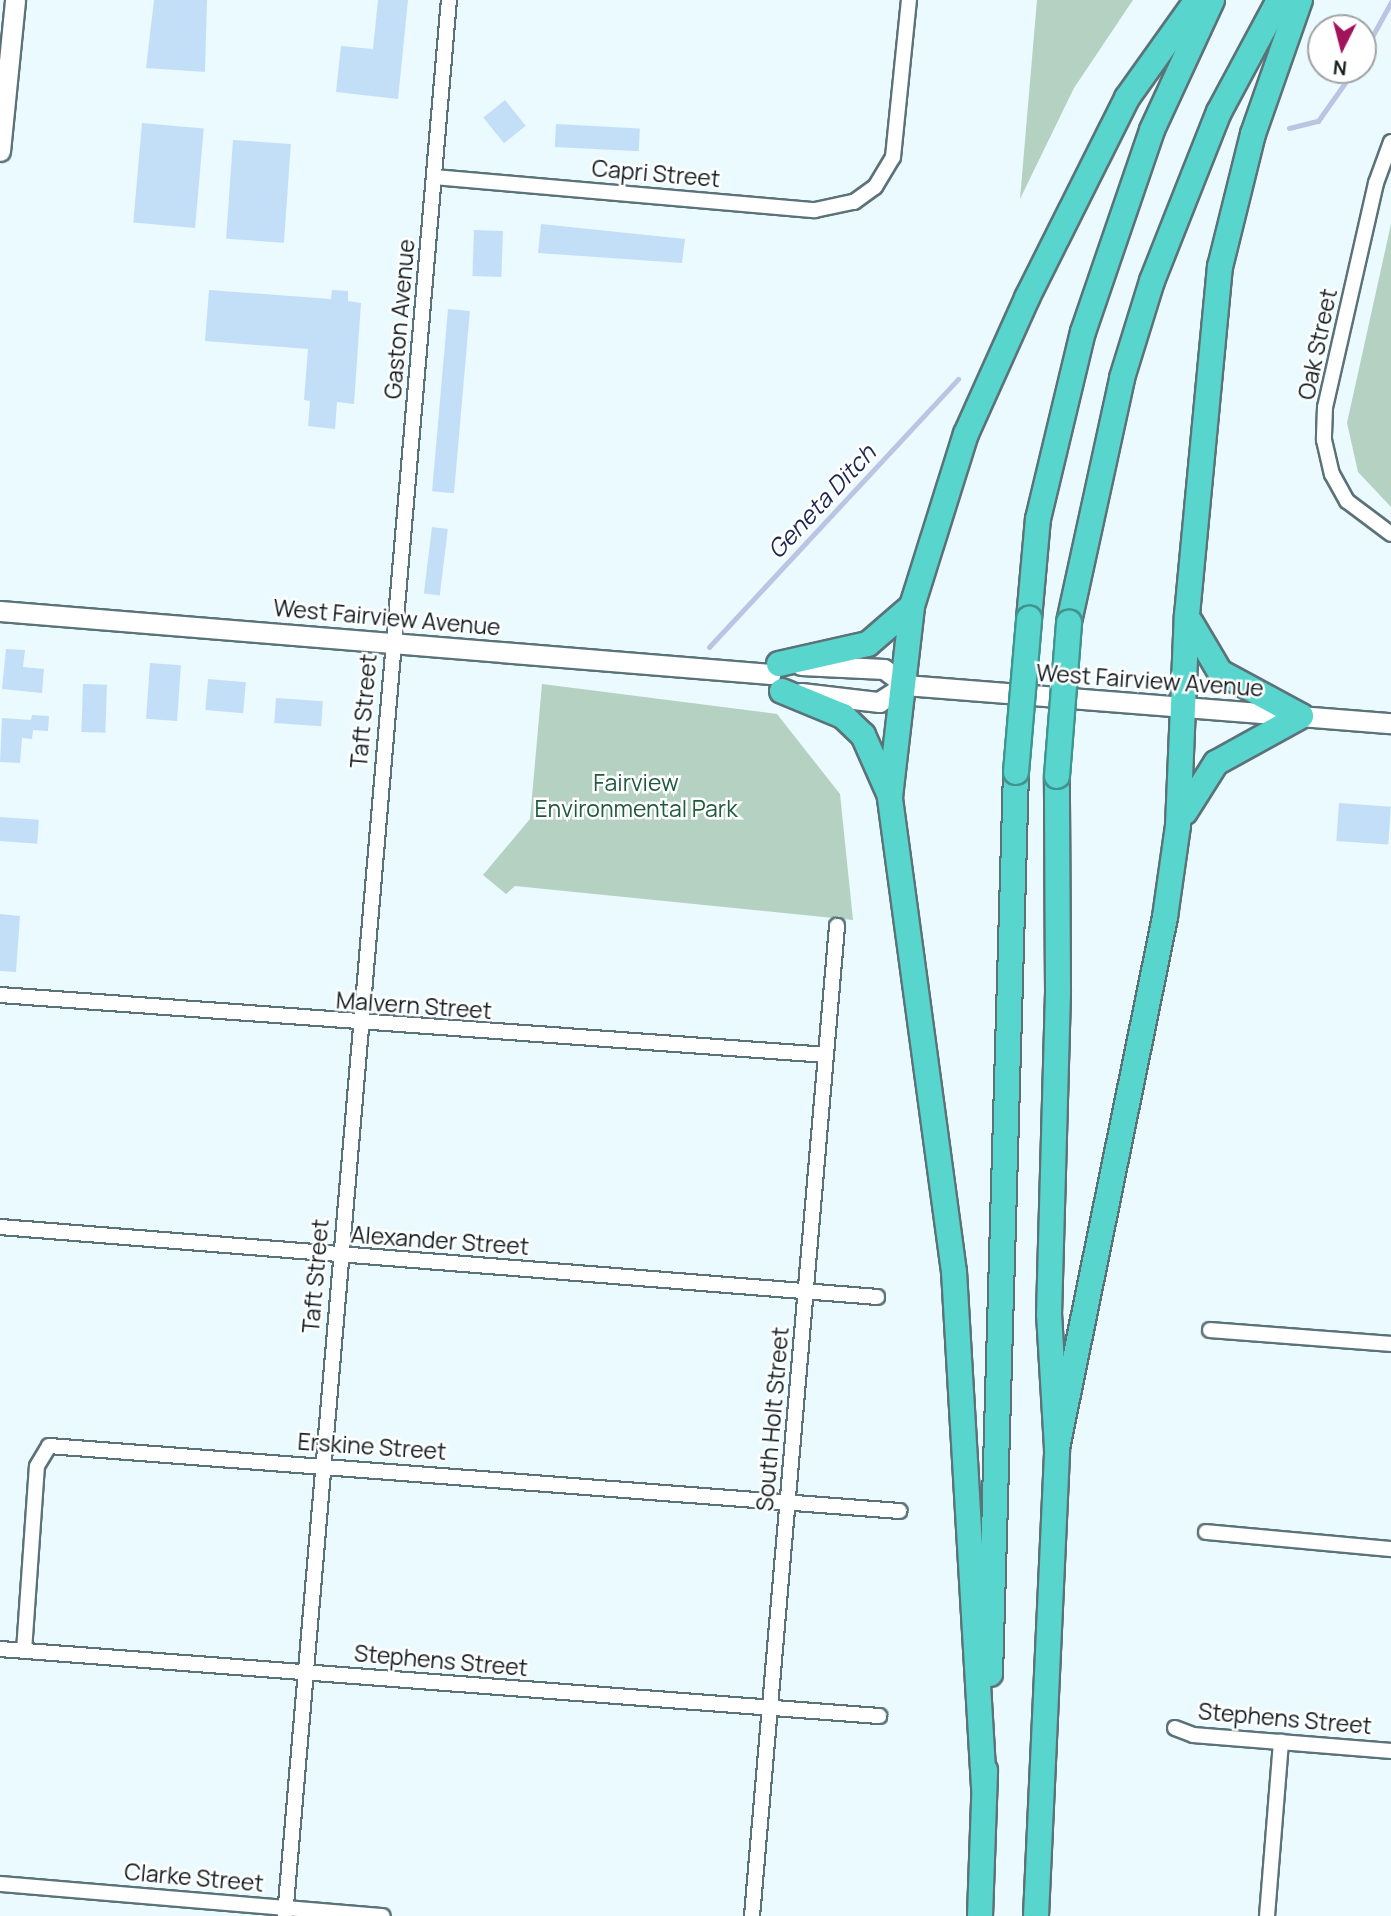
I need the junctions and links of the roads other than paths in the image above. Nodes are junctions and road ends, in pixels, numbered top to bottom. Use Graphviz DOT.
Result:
graph roads {
  1 [pos="15,0"];
  2 [pos="449,0"];
  3 [pos="909,0"];
  4 [pos="1197,0"];
  5 [pos="1212,0"];
  6 [pos="1279,0"];
  7 [pos="1300,0"];
  8 [pos="1391,142"];
  9 [pos="0,151"];
  10 [pos="434,177"];
  11 [pos="1391,534"];
  12 [pos="912,607"];
  13 [pos="0,611"];
  14 [pos="1188,615"];
  15 [pos="393,641"];
  16 [pos="777,676"];
  17 [pos="905,685"];
  18 [pos="1186,708"];
  19 [pos="1301,716"];
  20 [pos="1391,723"];
  21 [pos="890,797"];
  22 [pos="1178,826"];
  23 [pos="837,926"];
  24 [pos="0,995"];
  25 [pos="359,1024"];
  26 [pos="826,1055"];
  27 [pos="0,1227"];
  28 [pos="340,1255"];
  29 [pos="806,1291"];
  30 [pos="877,1297"];
  31 [pos="1210,1330"];
  32 [pos="1391,1344"];
  33 [pos="1057,1448"];
  34 [pos="321,1465"];
  35 [pos="788,1502"];
  36 [pos="900,1511"];
  37 [pos="1206,1532"];
  38 [pos="1391,1549"];
  39 [pos="0,1649"];
  40 [pos="24,1651"];
  41 [pos="305,1672"];
  42 [pos="770,1710"];
  43 [pos="878,1716"];
  44 [pos="1175,1728"];
  45 [pos="1280,1742"];
  46 [pos="1391,1751"];
  47 [pos="984,1787"];
  48 [pos="0,1884"];
  49 [pos="286,1912"];
  50 [pos="383,1916"];
  51 [pos="752,1916"];
  52 [pos="980,1916"];
  53 [pos="1036,1916"];
  54 [pos="1267,1916"];
  1 -- 9 [label="main road"];
  2 -- 10 [label="street, Gaston Avenue"];
  3 -- 10 [label="street, Capri Street"];
  4 -- 12 [label="highway"];
  5 -- 47 [label="highway, bridge"];
  6 -- 33 [label="highway, bridge"];
  7 -- 14 [label="highway"];
  8 -- 11 [label="street, Oak Street"];
  10 -- 15 [label="street, Gaston Avenue"];
  12 -- 16 [label="highway"];
  12 -- 17 [label="highway"];
  13 -- 15 [label="main road, West Fairview Avenue"];
  14 -- 18 [label="highway"];
  14 -- 19 [label="highway"];
  15 -- 16 [label="main road, West Fairview Avenue"];
  15 -- 25 [label="street, Taft Street"];
  16 -- 17 [label="main road, West Fairview Avenue"];
  16 -- 17 [label="main road, West Fairview Avenue"];
  16 -- 21 [label="highway"];
  17 -- 18 [label="main road, West Fairview Avenue"];
  17 -- 21 [label="highway"];
  18 -- 19 [label="main road, West Fairview Avenue"];
  18 -- 22 [label="highway"];
  19 -- 20 [label="main road, West Fairview Avenue"];
  19 -- 22 [label="highway"];
  21 -- 47 [label="highway"];
  22 -- 33 [label="highway"];
  23 -- 26 [label="street, South Holt Street"];
  24 -- 25 [label="street, Malvern Street"];
  25 -- 26 [label="street, Malvern Street"];
  25 -- 28 [label="street, Taft Street"];
  26 -- 29 [label="street, South Holt Street"];
  27 -- 28 [label="street, Alexander Street"];
  28 -- 29 [label="street, Alexander Street"];
  28 -- 34 [label="street, Taft Street"];
  29 -- 30 [label="street, Alexander Street"];
  29 -- 35 [label="street, South Holt Street"];
  31 -- 32 [label="street"];
  33 -- 53 [label="highway"];
  34 -- 35 [label="street, Erskine Street"];
  34 -- 40 [label="street, Erskine Street"];
  34 -- 41 [label="street, Taft Street"];
  35 -- 36 [label="street, Erskine Street"];
  35 -- 42 [label="street, South Holt Street"];
  37 -- 38 [label="street"];
  39 -- 40 [label="street, Stephens Street"];
  40 -- 41 [label="street, Stephens Street"];
  41 -- 42 [label="street, Stephens Street"];
  41 -- 49 [label="street, Taft Street"];
  42 -- 43 [label="street, Stephens Street"];
  42 -- 51 [label="street, South Holt Street"];
  44 -- 45 [label="street, Stephens Street"];
  45 -- 46 [label="street, Stephens Street"];
  45 -- 54 [label="street"];
  47 -- 52 [label="highway"];
  48 -- 49 [label="street, Clarke Street"];
  49 -- 50 [label="street, Clarke Street"];
}
